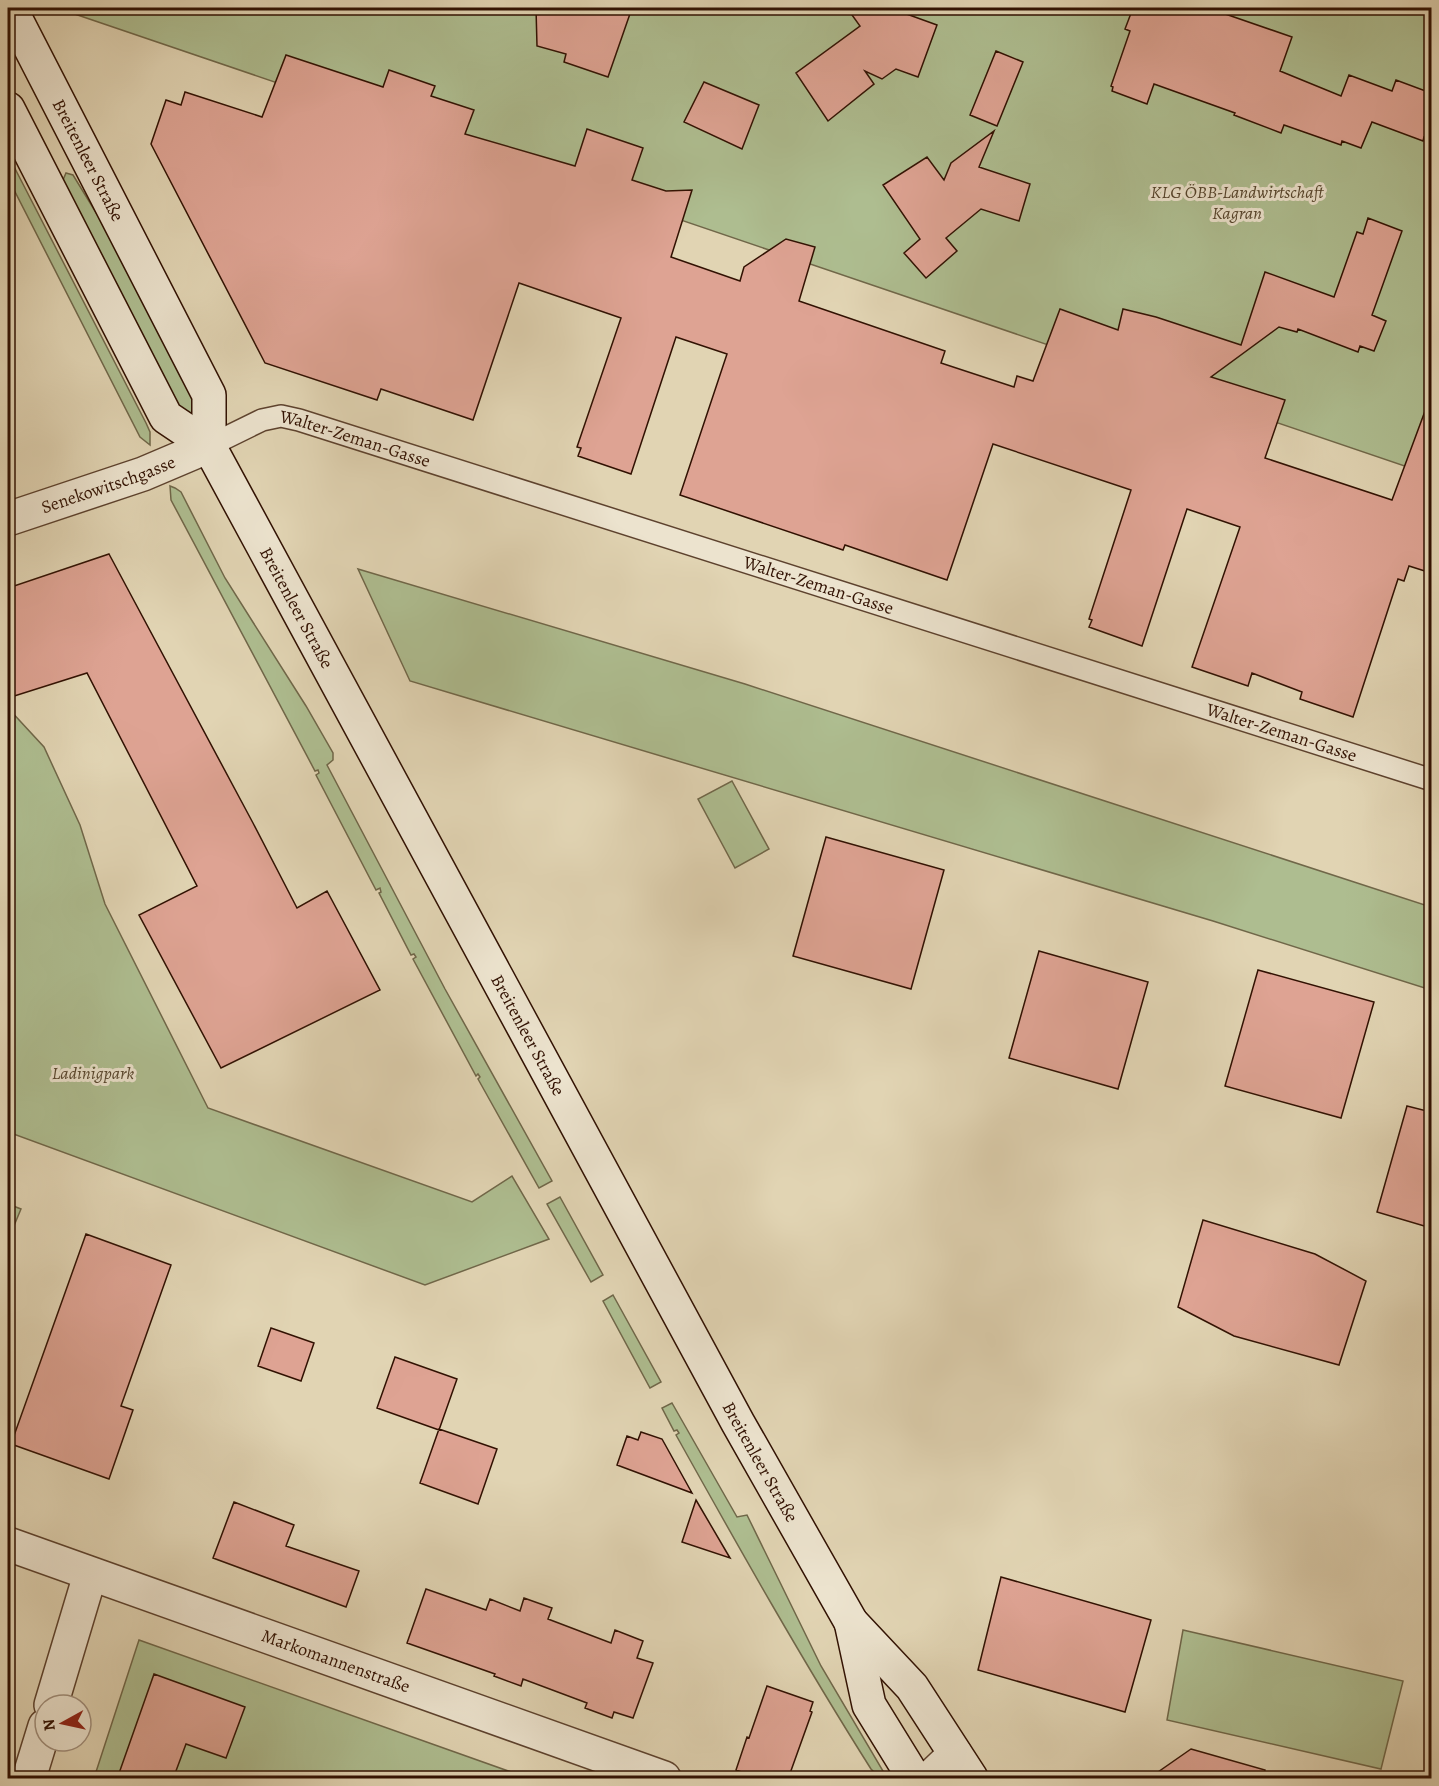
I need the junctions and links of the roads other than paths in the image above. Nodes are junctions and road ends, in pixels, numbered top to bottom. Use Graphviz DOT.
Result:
graph roads {
  1 [pos="10,8"];
  2 [pos="8,109"];
  3 [pos="209,446"];
  4 [pos="8,519"];
  5 [pos="1431,780"];
  6 [pos="8,1544"];
  7 [pos="90,1575"];
  8 [pos="851,1622"];
  9 [pos="55,1693"];
  10 [pos="37,1753"];
  11 [pos="963,1766"];
  12 [pos="29,1779"];
  13 [pos="664,1779"];
  14 [pos="914,1779"];
  15 [pos="930,1779"];
  1 -- 3 [label="main road, Breitenleer Straße"];
  2 -- 3 [label="main road, Breitenleer Straße"];
  3 -- 4 [label="main road, Senekowitschgasse"];
  3 -- 5 [label="lane, Walter-Zeman-Gasse"];
  3 -- 8 [label="main road, Breitenleer Straße"];
  6 -- 7 [label="main road, Markomannenstraße"];
  7 -- 9 [label="main road"];
  7 -- 13 [label="main road, Markomannenstraße"];
  8 -- 11 [label="main road, Breitenleer Straße"];
  8 -- 14 [label="main road, Breitenleer Straße"];
  10 -- 12 [label="main road"];
  11 -- 15 [label="main road"];
}
